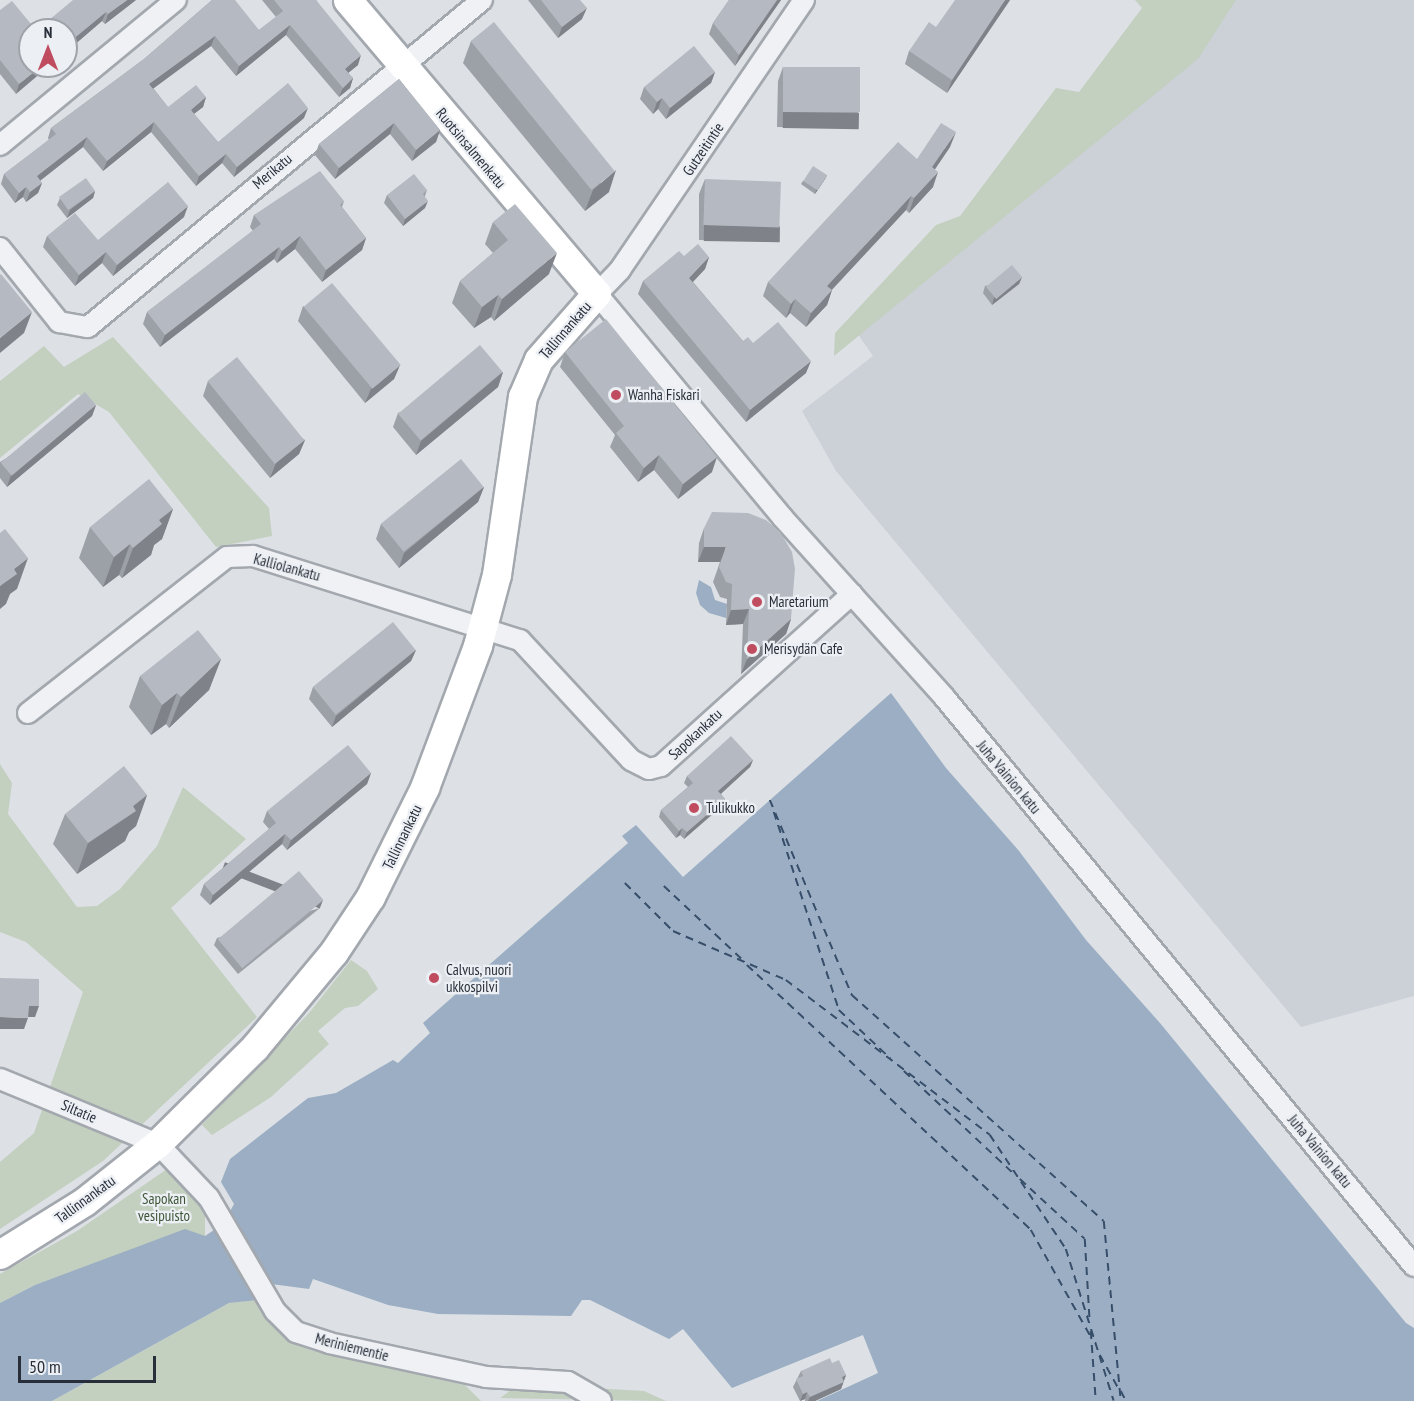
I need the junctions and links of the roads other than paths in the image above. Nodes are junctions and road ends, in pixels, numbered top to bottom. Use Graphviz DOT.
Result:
graph roads {
  1 [pos="176,0"];
  2 [pos="348,0"];
  3 [pos="482,0"];
  4 [pos="804,0"];
  5 [pos="401,64"];
  6 [pos="0,145"];
  7 [pos="0,248"];
  8 [pos="597,294"];
  9 [pos="852,594"];
  10 [pos="484,626"];
  11 [pos="28,713"];
  12 [pos="0,1079"];
  13 [pos="158,1144"];
  14 [pos="0,1255"];
  15 [pos="1414,1266"];
  16 [pos="601,1401"];
  1 -- 6 [label="street"];
  2 -- 5 [label="street, Ruotsinsalmenkatu"];
  3 -- 5 [label="street, Merikatu"];
  4 -- 8 [label="street, Gutzeitintie"];
  5 -- 7 [label="street, Merikatu"];
  5 -- 8 [label="street, Ruotsinsalmenkatu"];
  8 -- 9 [label="street, Juha Vainion katu"];
  8 -- 10 [label="street, Tallinnankatu"];
  9 -- 10 [label="street, Sapokankatu"];
  9 -- 15 [label="street, Juha Vainion katu"];
  10 -- 11 [label="street, Kalliolankatu"];
  10 -- 13 [label="street, Tallinnankatu"];
  12 -- 13 [label="street, Siltatie"];
  13 -- 14 [label="street, Tallinnankatu"];
  13 -- 16 [label="street, Meriniementie"];
}
